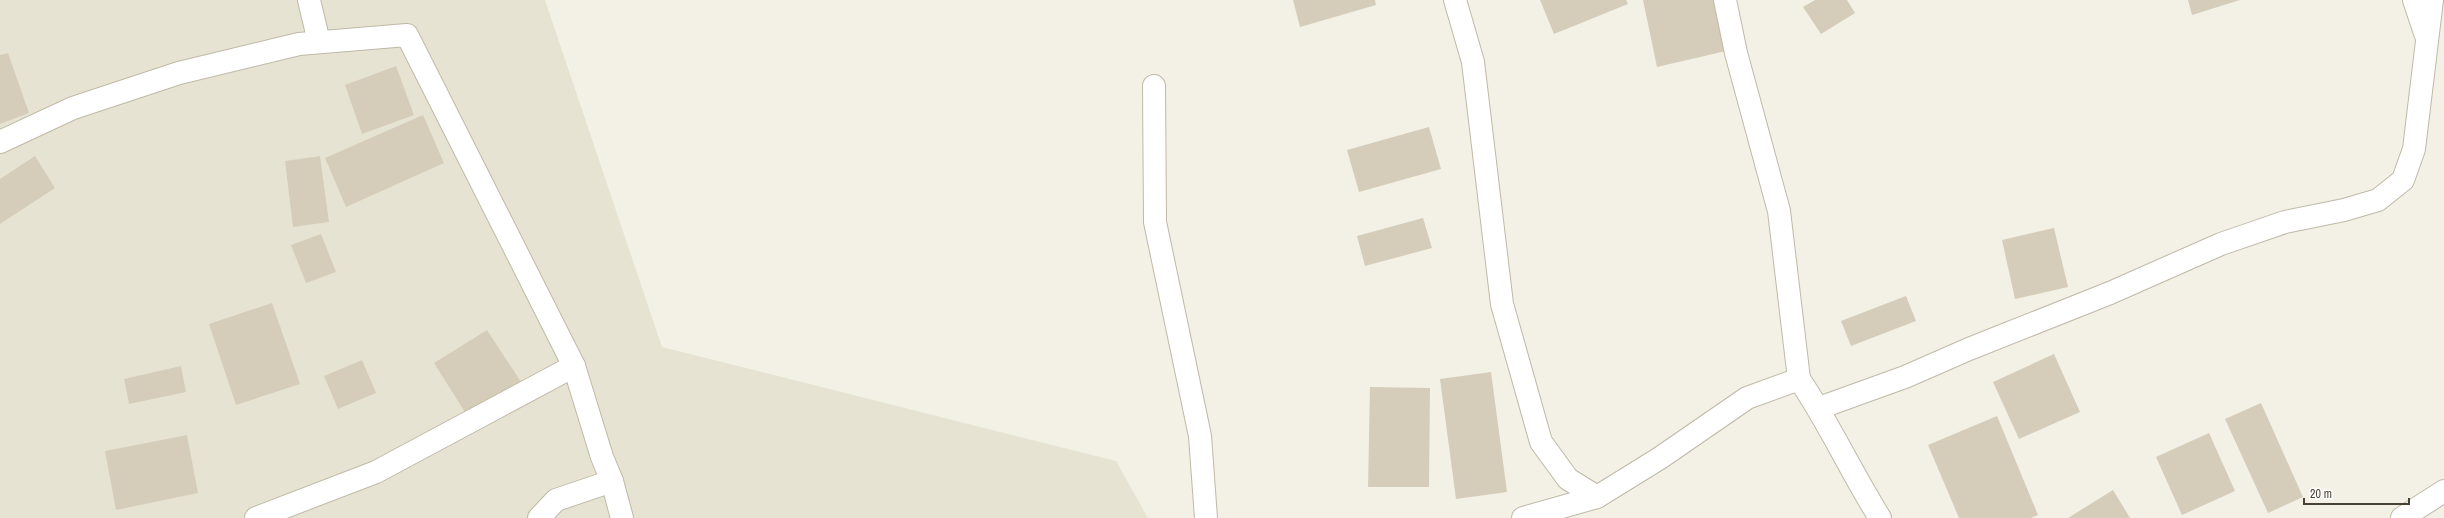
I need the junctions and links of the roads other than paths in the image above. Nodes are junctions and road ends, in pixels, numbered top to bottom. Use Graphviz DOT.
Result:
graph roads {
  1 [pos="309,0"];
  2 [pos="1454,0"];
  3 [pos="1725,0"];
  4 [pos="2414,0"];
  5 [pos="2432,0"];
  6 [pos="2428,41"];
  7 [pos="319,42"];
  8 [pos="1154,86"];
  9 [pos="0,142"];
  10 [pos="574,366"];
  11 [pos="1799,379"];
  12 [pos="1819,408"];
  13 [pos="612,481"];
  14 [pos="2444,492"];
  15 [pos="1597,497"];
  16 [pos="256,518"];
  17 [pos="539,518"];
  18 [pos="622,518"];
  19 [pos="1206,518"];
  20 [pos="1523,518"];
  21 [pos="1880,518"];
  22 [pos="2402,518"];
  1 -- 7 [label="street"];
  2 -- 15 [label="street"];
  3 -- 11 [label="street"];
  4 -- 6 [label="street"];
  5 -- 6 [label="street"];
  6 -- 12 [label="street"];
  7 -- 9 [label="street"];
  7 -- 10 [label="street"];
  8 -- 19 [label="street"];
  10 -- 13 [label="street"];
  10 -- 16 [label="street"];
  11 -- 12 [label="street"];
  11 -- 15 [label="street"];
  12 -- 21 [label="street"];
  13 -- 17 [label="street"];
  13 -- 18 [label="street"];
  14 -- 22 [label="street"];
  15 -- 20 [label="street"];
}
